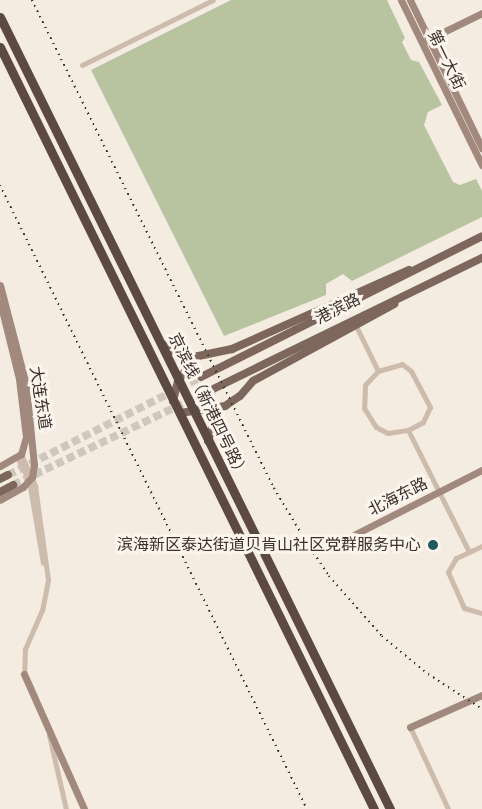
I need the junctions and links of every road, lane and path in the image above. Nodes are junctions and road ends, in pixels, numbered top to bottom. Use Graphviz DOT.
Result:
graph roads {
  1 [pos="197,0"];
  2 [pos="213,0"];
  3 [pos="401,0"];
  4 [pos="410,0"];
  5 [pos="201,6"];
  6 [pos="482,13"];
  7 [pos="0,17"];
  8 [pos="425,40"];
  9 [pos="0,47"];
  10 [pos="82,65"];
  11 [pos="482,148"];
  12 [pos="482,165"];
  13 [pos="482,236"];
  14 [pos="482,258"];
  15 [pos="427,263"];
  16 [pos="433,281"];
  17 [pos="0,285"];
  18 [pos="0,302"];
  19 [pos="356,326"];
  20 [pos="160,343"];
  21 [pos="201,355"];
  22 [pos="378,371"];
  23 [pos="201,377"];
  24 [pos="178,381"];
  25 [pos="209,391"];
  26 [pos="173,401"];
  27 [pos="219,408"];
  28 [pos="194,412"];
  29 [pos="180,413"];
  30 [pos="408,430"];
  31 [pos="208,441"];
  32 [pos="19,455"];
  33 [pos="0,466"];
  34 [pos="482,470"];
  35 [pos="31,479"];
  36 [pos="13,486"];
  37 [pos="438,491"];
  38 [pos="0,492"];
  39 [pos="0,500"];
  40 [pos="482,546"];
  41 [pos="326,549"];
  42 [pos="469,552"];
  43 [pos="482,613"];
  44 [pos="24,674"];
  45 [pos="482,697"];
  46 [pos="410,729"];
  47 [pos="49,731"];
  48 [pos="66,809"];
  49 [pos="84,809"];
  50 [pos="374,809"];
  51 [pos="390,809"];
  52 [pos="448,809"];
  1 -- 5 [label="street"];
  2 -- 5 [label="street"];
  3 -- 8 [label="main road, 第一大街"];
  4 -- 8 [label="main road, 第一大街"];
  5 -- 10 [label="street"];
  6 -- 8 [label="main road"];
  7 -- 20 [label="highway, 京滨线（新港四号路）"];
  8 -- 11 [label="main road, 第一大街"];
  8 -- 12 [label="main road, 第一大街"];
  9 -- 26 [label="highway, 京滨线（新港四号路）"];
  13 -- 15 [label="main road"];
  14 -- 16 [label="main road, 港滨路"];
  15 -- 21 [label="main road"];
  15 -- 23 [label="main road"];
  16 -- 19 [label="main road"];
  16 -- 25 [label="main road, 港滨路"];
  17 -- 35 [label="main road, 大连东道"];
  18 -- 32 [label="main road, 大连东道"];
  19 -- 22 [label="street"];
  19 -- 27 [label="main road"];
  20 -- 21 [label="main road"];
  20 -- 24 [label="highway, 京滨线（新港四号路）"];
  21 -- 24 [label="main road"];
  22 -- 30 [label="street"];
  22 -- 30 [label="street"];
  24 -- 26 [label="main road"];
  24 -- 28 [label="highway, 京滨线（新港四号路）"];
  26 -- 29 [label="highway, 京滨线（新港四号路）"];
  27 -- 28 [label="main road"];
  27 -- 31 [label="main road"];
  28 -- 29 [label="main road"];
  28 -- 31 [label="highway, 京滨线（新港四号路）"];
  29 -- 50 [label="highway, 京滨线（新港四号路）"];
  30 -- 37 [label="street"];
  31 -- 51 [label="highway, 京滨线（新港四号路）"];
  32 -- 33 [label="main road"];
  32 -- 35 [label="street"];
  34 -- 37 [label="main road, 北海东路"];
  35 -- 39 [label="main road"];
  35 -- 44 [label="street"];
  36 -- 38 [label="main road"];
  37 -- 41 [label="main road, 北海东路"];
  37 -- 42 [label="street"];
  40 -- 42 [label="street"];
  42 -- 43 [label="street"];
  44 -- 47 [label="main road"];
  45 -- 46 [label="main road"];
  46 -- 52 [label="street"];
  47 -- 48 [label="street"];
  47 -- 49 [label="main road"];
}
